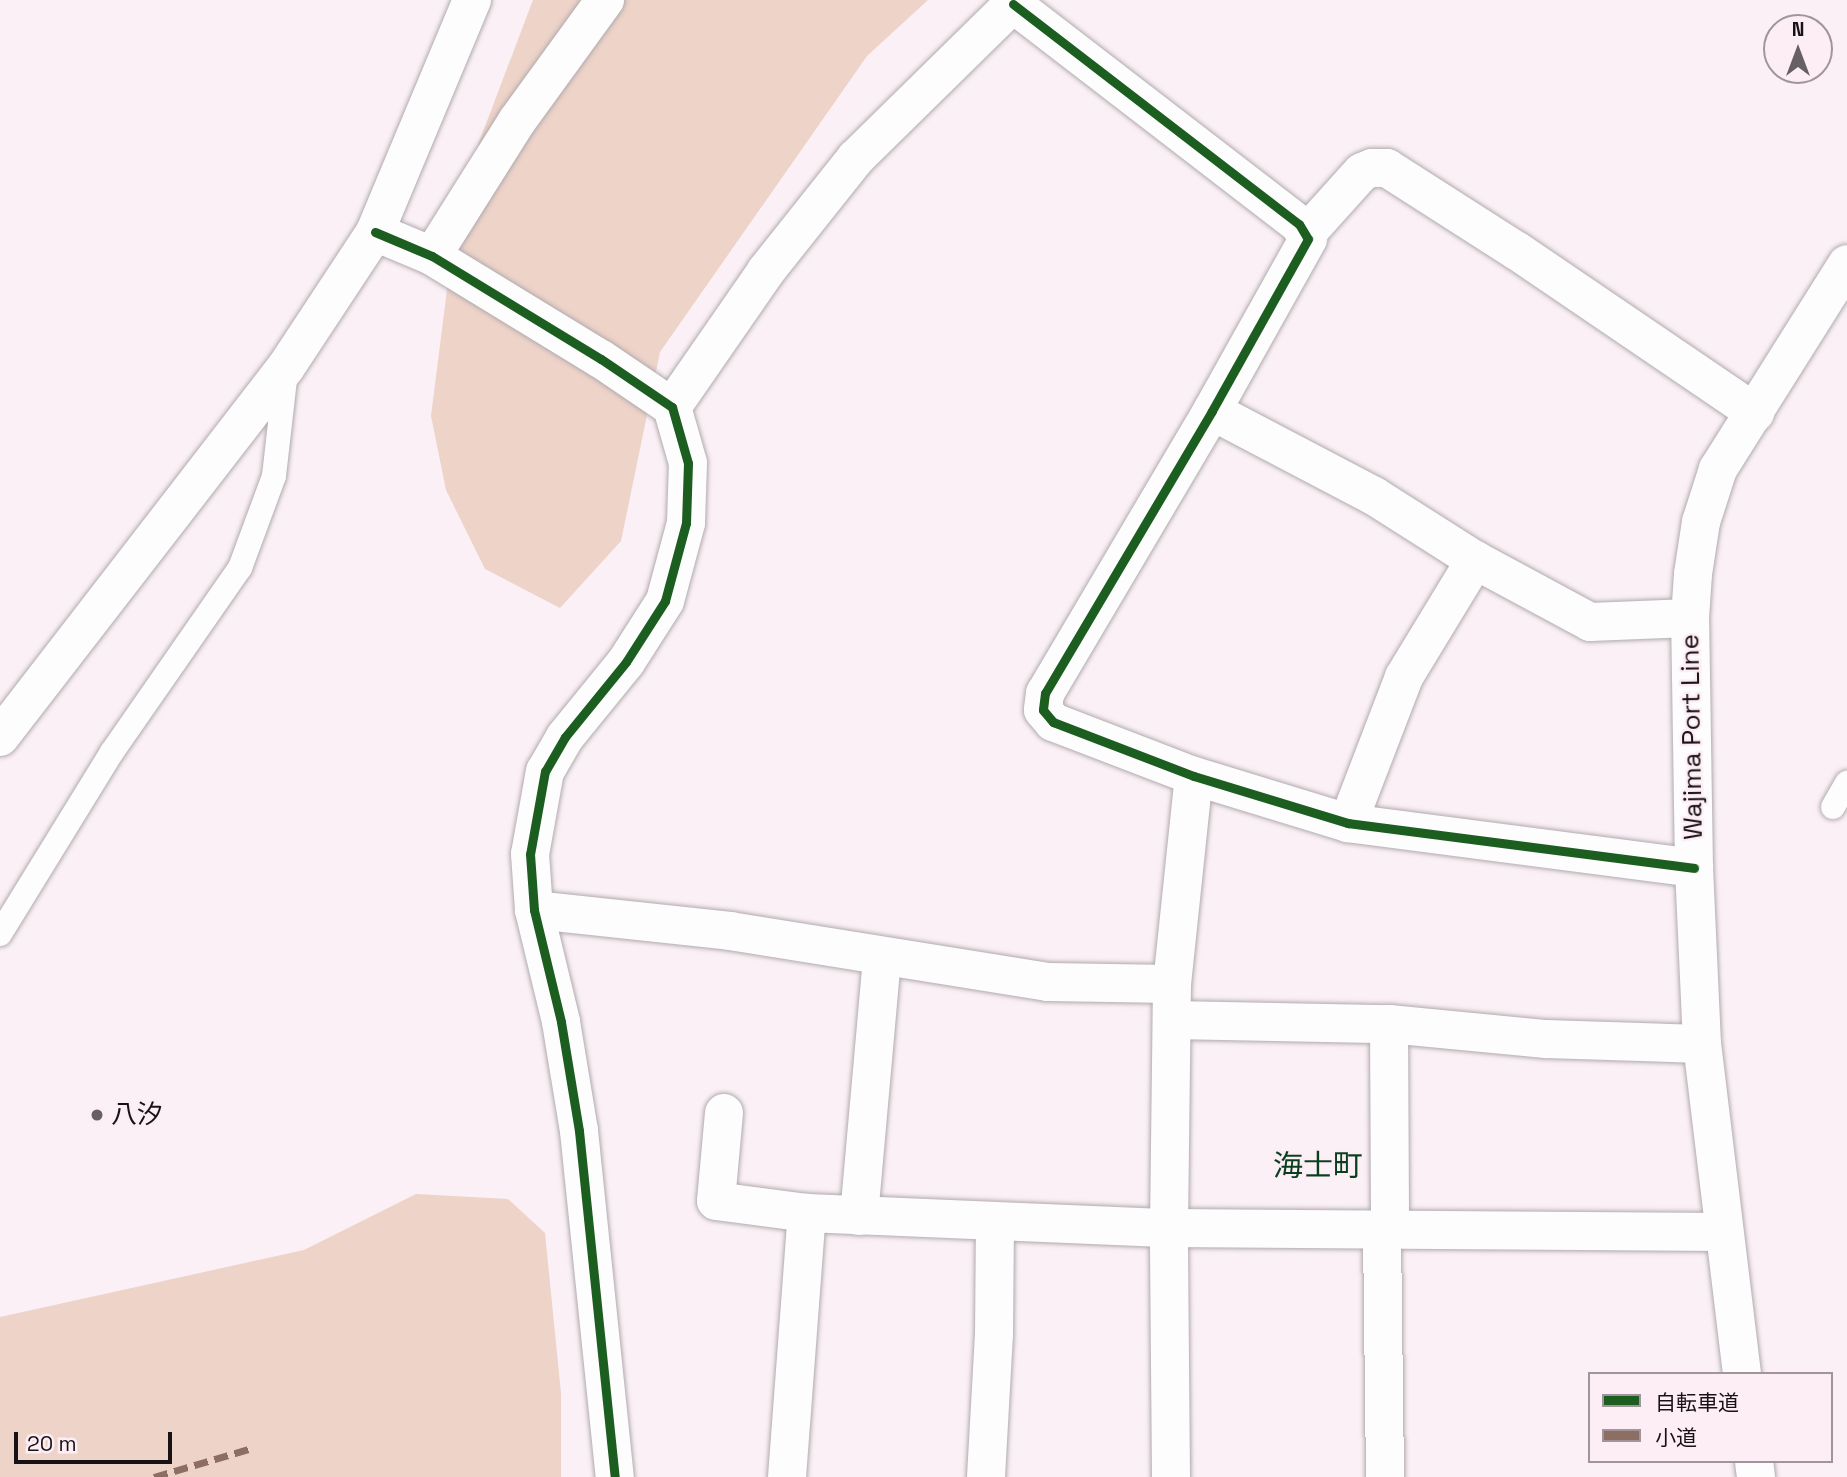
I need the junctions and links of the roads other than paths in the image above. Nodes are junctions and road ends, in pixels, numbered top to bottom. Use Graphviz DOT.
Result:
graph roads {
  1 [pos="472,0"];
  2 [pos="605,0"];
  3 [pos="1015,2"];
  4 [pos="375,232"];
  5 [pos="1307,233"];
  6 [pos="432,256"];
  7 [pos="1847,264"];
  8 [pos="286,367"];
  9 [pos="672,407"];
  10 [pos="1212,411"];
  11 [pos="1755,413"];
  12 [pos="1475,560"];
  13 [pos="1689,618"];
  14 [pos="0,737"];
  15 [pos="1194,776"];
  16 [pos="1847,783"];
  17 [pos="1833,807"];
  18 [pos="1348,823"];
  19 [pos="1694,868"];
  20 [pos="534,910"];
  21 [pos="0,934"];
  22 [pos="882,956"];
  23 [pos="1172,1002"];
  24 [pos="1389,1024"];
  25 [pos="1702,1044"];
  26 [pos="724,1113"];
  27 [pos="807,1213"];
  28 [pos="859,1216"];
  29 [pos="995,1222"];
  30 [pos="1169,1228"];
  31 [pos="1386,1230"];
  32 [pos="1724,1232"];
  33 [pos="1742,1372"];
  34 [pos="615,1477"];
  35 [pos="788,1477"];
  36 [pos="986,1477"];
  37 [pos="1171,1477"];
  38 [pos="1385,1477"];
  1 -- 4 [label="street"];
  2 -- 6 [label="street"];
  3 -- 5 [label="street"];
  3 -- 9 [label="street"];
  4 -- 6 [label="street"];
  4 -- 8 [label="street"];
  5 -- 10 [label="street"];
  5 -- 11 [label="street"];
  6 -- 9 [label="street"];
  7 -- 11 [label="street, Wajima Port Line"];
  8 -- 14 [label="street"];
  8 -- 21 [label="lane"];
  9 -- 20 [label="street"];
  10 -- 12 [label="street"];
  10 -- 15 [label="street"];
  11 -- 13 [label="street, Wajima Port Line"];
  12 -- 13 [label="street"];
  12 -- 18 [label="street"];
  13 -- 19 [label="street, Wajima Port Line"];
  15 -- 18 [label="street"];
  15 -- 23 [label="street"];
  16 -- 17 [label="lane"];
  18 -- 19 [label="street"];
  19 -- 25 [label="street, Wajima Port Line"];
  20 -- 22 [label="street"];
  20 -- 34 [label="street"];
  22 -- 23 [label="street"];
  22 -- 28 [label="street"];
  23 -- 24 [label="street"];
  23 -- 30 [label="street"];
  24 -- 25 [label="street"];
  24 -- 31 [label="street"];
  25 -- 32 [label="street, Wajima Port Line"];
  26 -- 27 [label="street"];
  27 -- 28 [label="street"];
  27 -- 35 [label="street"];
  28 -- 29 [label="street"];
  29 -- 30 [label="street"];
  29 -- 36 [label="street"];
  30 -- 31 [label="street"];
  30 -- 37 [label="street"];
  31 -- 32 [label="street"];
  31 -- 38 [label="street"];
  32 -- 33 [label="street, Wajima Port Line"];
}
